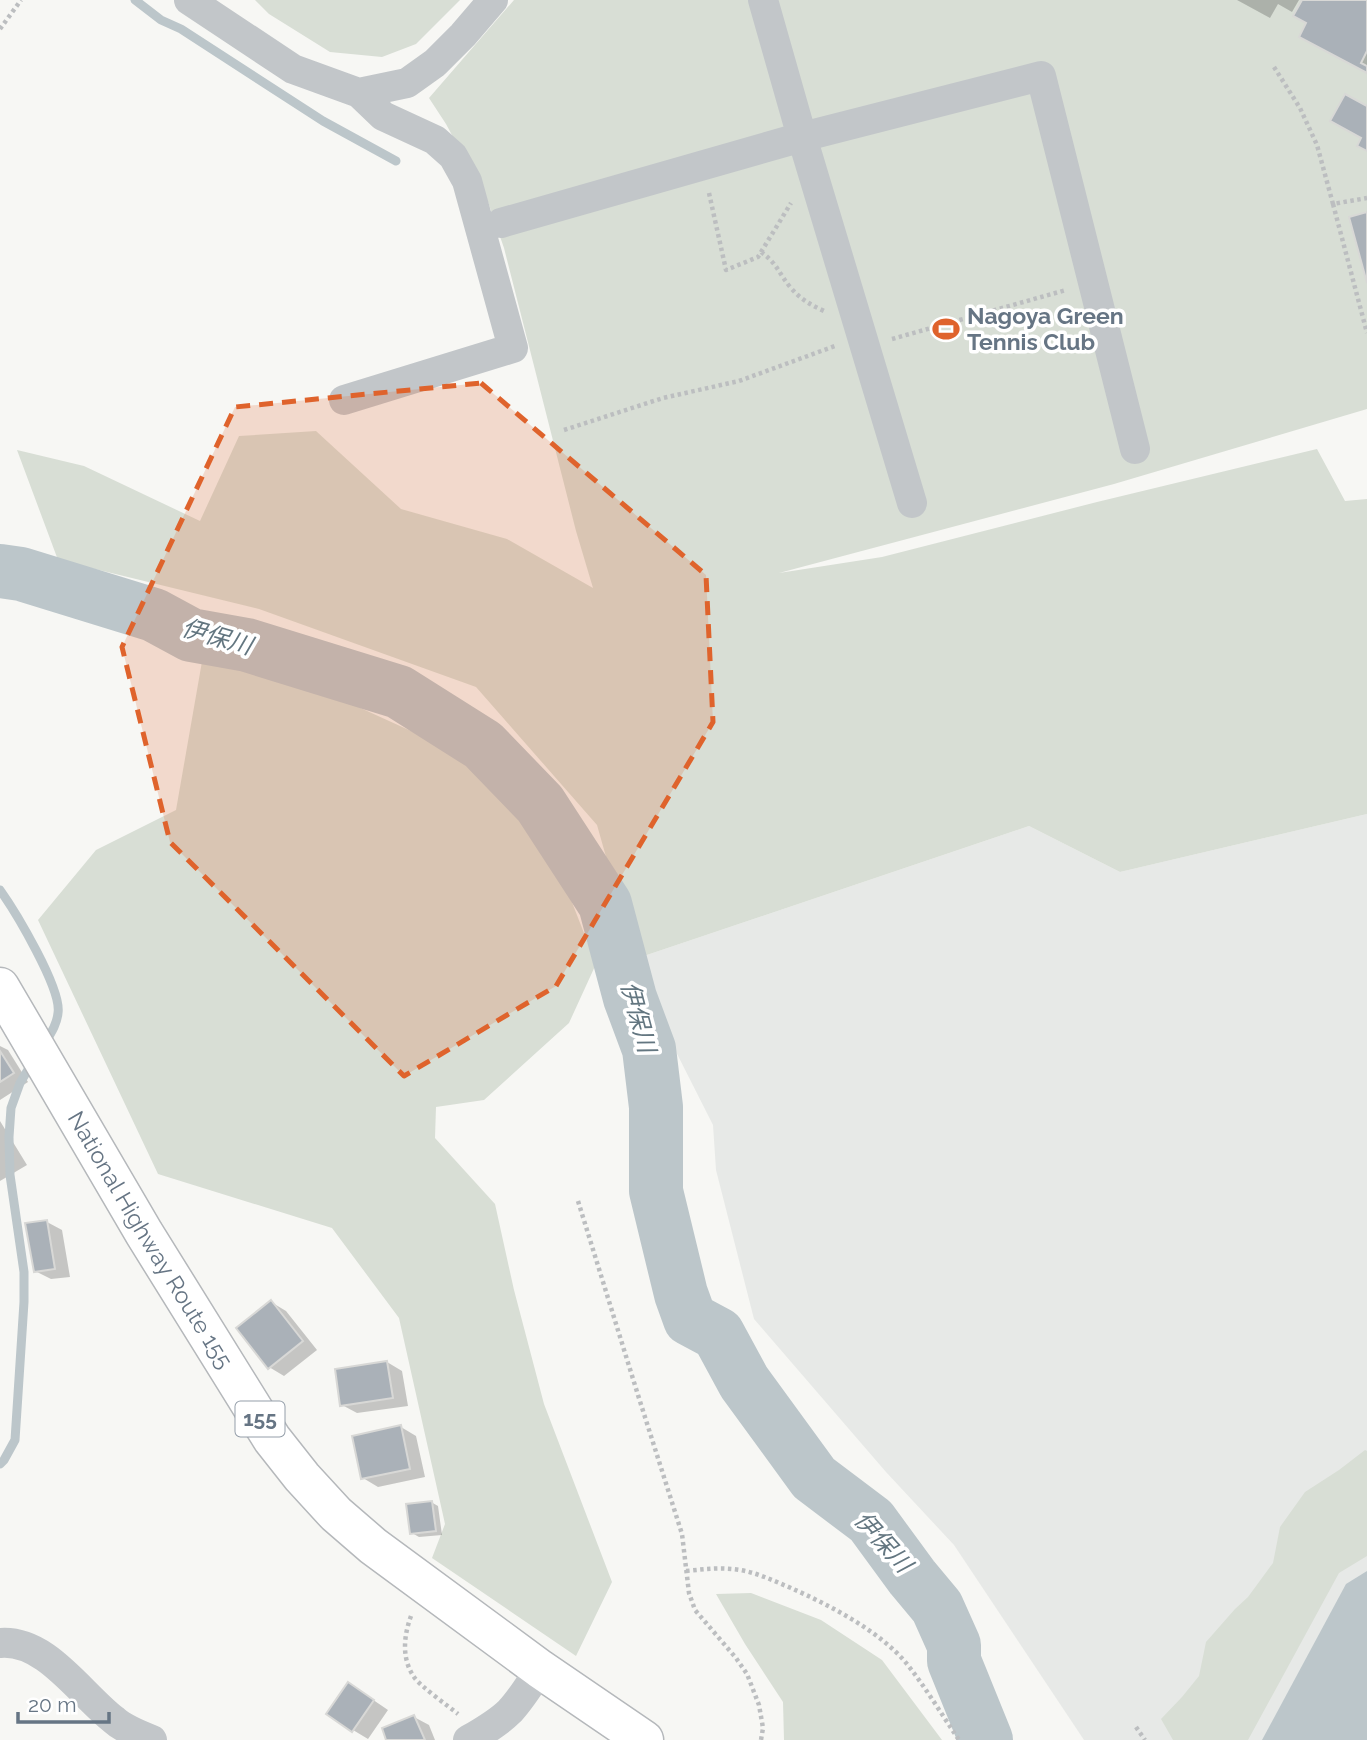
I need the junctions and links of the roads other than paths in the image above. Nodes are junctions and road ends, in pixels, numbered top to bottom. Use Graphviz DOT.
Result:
graph roads {
  1 [pos="189,0"];
  2 [pos="493,0"];
  3 [pos="763,0"];
  4 [pos="359,93"];
  5 [pos="802,137"];
  6 [pos="501,222"];
  7 [pos="344,400"];
  8 [pos="1135,449"];
  9 [pos="912,503"];
  10 [pos="0,987"];
  11 [pos="0,1643"];
  12 [pos="540,1668"];
  13 [pos="473,1737"];
  14 [pos="152,1740"];
  15 [pos="644,1740"];
  1 -- 4 [label="street"];
  2 -- 4 [label="street"];
  3 -- 5 [label="street"];
  4 -- 7 [label="street"];
  5 -- 6 [label="street"];
  5 -- 8 [label="street"];
  5 -- 9 [label="street"];
  10 -- 12 [label="highway, National Highway Route 155 / 155"];
  11 -- 14 [label="street"];
  12 -- 13 [label="street"];
  12 -- 15 [label="highway, National Highway Route 155 / 155"];
}
